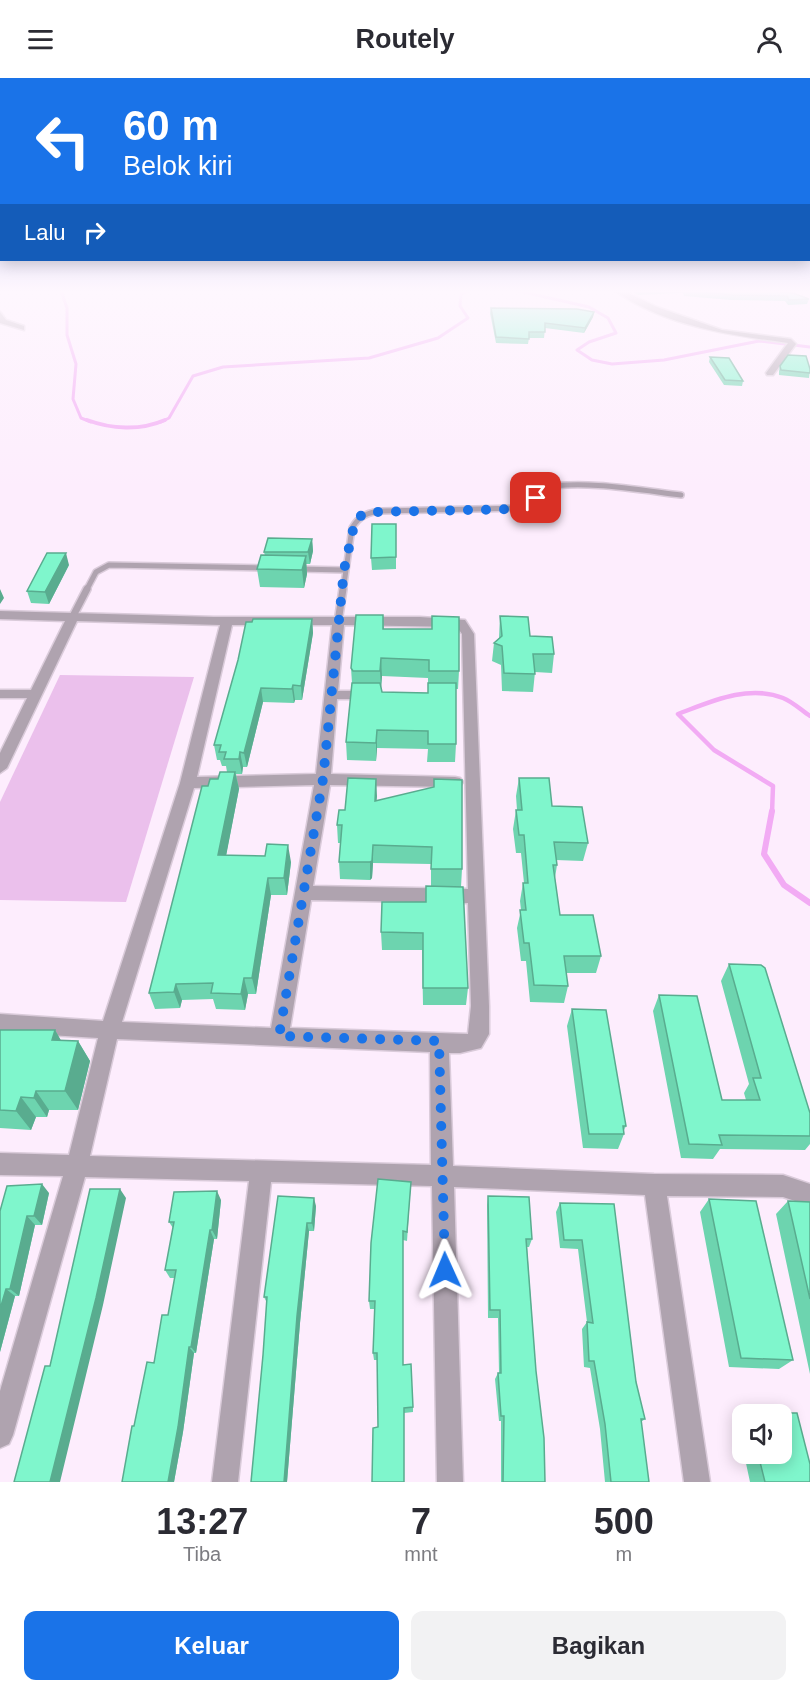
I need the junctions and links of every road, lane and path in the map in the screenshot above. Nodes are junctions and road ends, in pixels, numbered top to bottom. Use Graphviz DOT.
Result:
graph roads {
  1 [pos="782,357"];
  2 [pos="770,373"];
  3 [pos="681,495"];
  4 [pos="275,568"];
  5 [pos="286,568"];
  6 [pos="344,570"];
  7 [pos="0,615"];
  8 [pos="72,618"];
  9 [pos="227,621"];
  10 [pos="338,621"];
  11 [pos="0,694"];
  12 [pos="36,694"];
  13 [pos="331,695"];
  14 [pos="389,695"];
  15 [pos="5,747"];
  16 [pos="0,768"];
  17 [pos="323,779"];
  18 [pos="473,782"];
  19 [pos="188,783"];
  20 [pos="304,893"];
  21 [pos="476,896"];
  22 [pos="0,1023"];
  23 [pos="110,1030"];
  24 [pos="279,1036"];
  25 [pos="439,1041"];
  26 [pos="0,1164"];
  27 [pos="76,1166"];
  28 [pos="261,1171"];
  29 [pos="442,1176"];
  30 [pos="654,1185"];
  31 [pos="810,1196"];
  32 [pos="0,1435"];
  33 [pos="225,1482"];
  34 [pos="450,1482"];
  35 [pos="697,1482"];
  1 -- 2 [label="street"];
  3 -- 6 [label="lane"];
  4 -- 8 [label="lane"];
  5 -- 6 [label="lane"];
  6 -- 10 [label="lane"];
  7 -- 8 [label="street"];
  8 -- 9 [label="street"];
  8 -- 12 [label="street"];
  9 -- 10 [label="street"];
  9 -- 19 [label="street"];
  10 -- 13 [label="street"];
  10 -- 18 [label="street"];
  11 -- 12 [label="street"];
  12 -- 15 [label="street"];
  13 -- 14 [label="street"];
  13 -- 17 [label="street"];
  15 -- 16 [label="street"];
  17 -- 18 [label="street"];
  17 -- 19 [label="street"];
  17 -- 20 [label="street"];
  18 -- 21 [label="street"];
  19 -- 23 [label="street"];
  20 -- 21 [label="street"];
  20 -- 24 [label="street"];
  21 -- 25 [label="street"];
  22 -- 23 [label="street"];
  23 -- 24 [label="street"];
  23 -- 27 [label="street"];
  24 -- 25 [label="street"];
  25 -- 29 [label="street"];
  26 -- 27 [label="street"];
  27 -- 28 [label="street"];
  27 -- 32 [label="street"];
  28 -- 29 [label="street"];
  28 -- 33 [label="street"];
  29 -- 30 [label="street"];
  29 -- 34 [label="street"];
  30 -- 31 [label="street"];
  30 -- 35 [label="street"];
}
